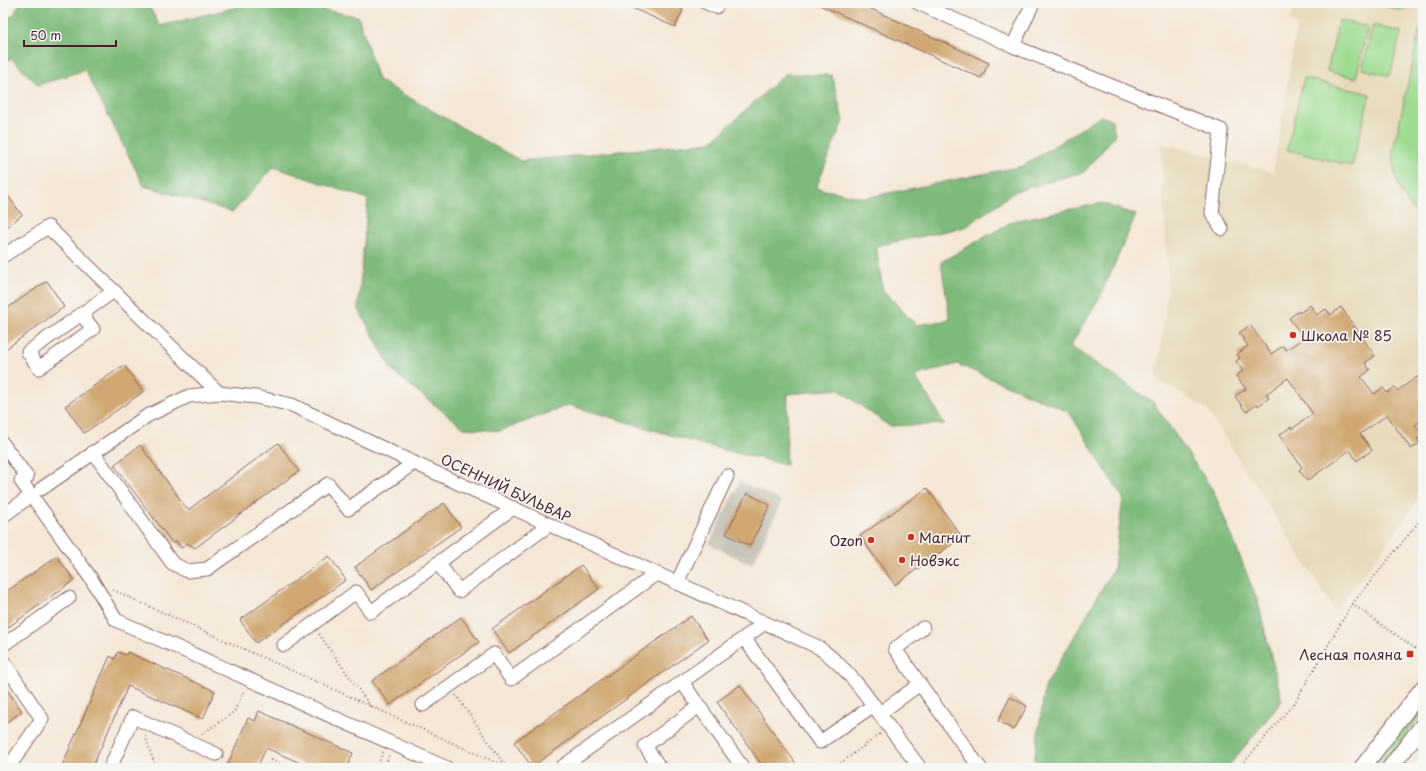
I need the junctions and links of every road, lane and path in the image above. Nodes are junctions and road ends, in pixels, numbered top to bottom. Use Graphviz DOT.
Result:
graph roads {
  1 [pos="707,3"];
  2 [pos="718,3"];
  3 [pos="918,3"];
  4 [pos="1033,3"];
  5 [pos="1013,46"];
  6 [pos="1222,230"];
  7 [pos="3,256"];
  8 [pos="114,291"];
  9 [pos="81,314"];
  10 [pos="219,394"];
  11 [pos="3,444"];
  12 [pos="93,452"];
  13 [pos="414,463"];
  14 [pos="726,476"];
  15 [pos="41,489"];
  16 [pos="29,497"];
  17 [pos="513,508"];
  18 [pos="3,516"];
  19 [pos="1423,517"];
  20 [pos="549,525"];
  21 [pos="438,563"];
  22 [pos="656,574"];
  23 [pos="677,583"];
  24 [pos="110,589"];
  25 [pos="69,598"];
  26 [pos="1352,604"];
  27 [pos="765,623"];
  28 [pos="312,625"];
  29 [pos="923,628"];
  30 [pos="744,638"];
  31 [pos="284,645"];
  32 [pos="3,646"];
  33 [pos="1423,646"];
  34 [pos="3,661"];
  35 [pos="250,681"];
  36 [pos="682,682"];
  37 [pos="920,684"];
  38 [pos="450,686"];
  39 [pos="1423,688"];
  40 [pos="424,705"];
  41 [pos="699,706"];
  42 [pos="371,707"];
  43 [pos="877,709"];
  44 [pos="1423,725"];
  45 [pos="889,727"];
  46 [pos="145,735"];
  47 [pos="388,741"];
  48 [pos="190,742"];
  49 [pos="216,754"];
  50 [pos="562,767"];
  51 [pos="8,768"];
  52 [pos="110,768"];
  53 [pos="156,768"];
  54 [pos="269,768"];
  55 [pos="289,768"];
  56 [pos="377,768"];
  57 [pos="447,768"];
  58 [pos="507,768"];
  59 [pos="660,768"];
  60 [pos="743,768"];
  61 [pos="834,768"];
  62 [pos="920,768"];
  63 [pos="980,768"];
  64 [pos="1239,768"];
  65 [pos="1362,768"];
  66 [pos="1390,768"];
  1 -- 2 [label="street"];
  3 -- 5 [label="street"];
  4 -- 5 [label="street"];
  5 -- 6 [label="street"];
  7 -- 8 [label="street"];
  8 -- 9 [label="street"];
  8 -- 10 [label="street"];
  9 -- 9 [label="street"];
  10 -- 12 [label="street, ОСЕННИЙ БУЛЬВАР"];
  10 -- 13 [label="street, ОСЕННИЙ БУЛЬВАР"];
  11 -- 35 [label="street"];
  12 -- 13 [label="street"];
  12 -- 15 [label="street, ОСЕННИЙ БУЛЬВАР"];
  13 -- 17 [label="street, ОСЕННИЙ БУЛЬВАР"];
  14 -- 23 [label="street"];
  16 -- 18 [label="street"];
  17 -- 20 [label="street, ОСЕННИЙ БУЛЬВАР"];
  17 -- 21 [label="street"];
  19 -- 26 [label="path"];
  20 -- 21 [label="street"];
  20 -- 22 [label="street, ОСЕННИЙ БУЛЬВАР"];
  21 -- 28 [label="street"];
  22 -- 23 [label="street, ОСЕННИЙ БУЛЬВАР"];
  22 -- 38 [label="street"];
  23 -- 27 [label="street, ОСЕННИЙ БУЛЬВАР"];
  24 -- 42 [label="path"];
  25 -- 32 [label="street"];
  26 -- 33 [label="path"];
  26 -- 64 [label="path"];
  27 -- 30 [label="street"];
  27 -- 43 [label="street, ОСЕННИЙ БУЛЬВАР"];
  28 -- 31 [label="street"];
  28 -- 42 [label="path"];
  29 -- 37 [label="street"];
  30 -- 36 [label="street"];
  30 -- 43 [label="street"];
  34 -- 51 [label="street"];
  35 -- 47 [label="street"];
  35 -- 48 [label="path"];
  36 -- 41 [label="street"];
  36 -- 50 [label="street"];
  37 -- 43 [label="street"];
  37 -- 63 [label="street"];
  38 -- 40 [label="street"];
  38 -- 58 [label="path"];
  39 -- 65 [label="main road"];
  41 -- 59 [label="street"];
  41 -- 60 [label="street"];
  42 -- 58 [label="path"];
  43 -- 45 [label="street, ОСЕННИЙ БУЛЬВАР"];
  44 -- 66 [label="main road"];
  45 -- 61 [label="path"];
  45 -- 62 [label="street, ОСЕННИЙ БУЛЬВАР"];
  46 -- 53 [label="path"];
  47 -- 56 [label="path"];
  47 -- 57 [label="street"];
  48 -- 49 [label="street"];
  48 -- 52 [label="street"];
  54 -- 55 [label="path"];
}
